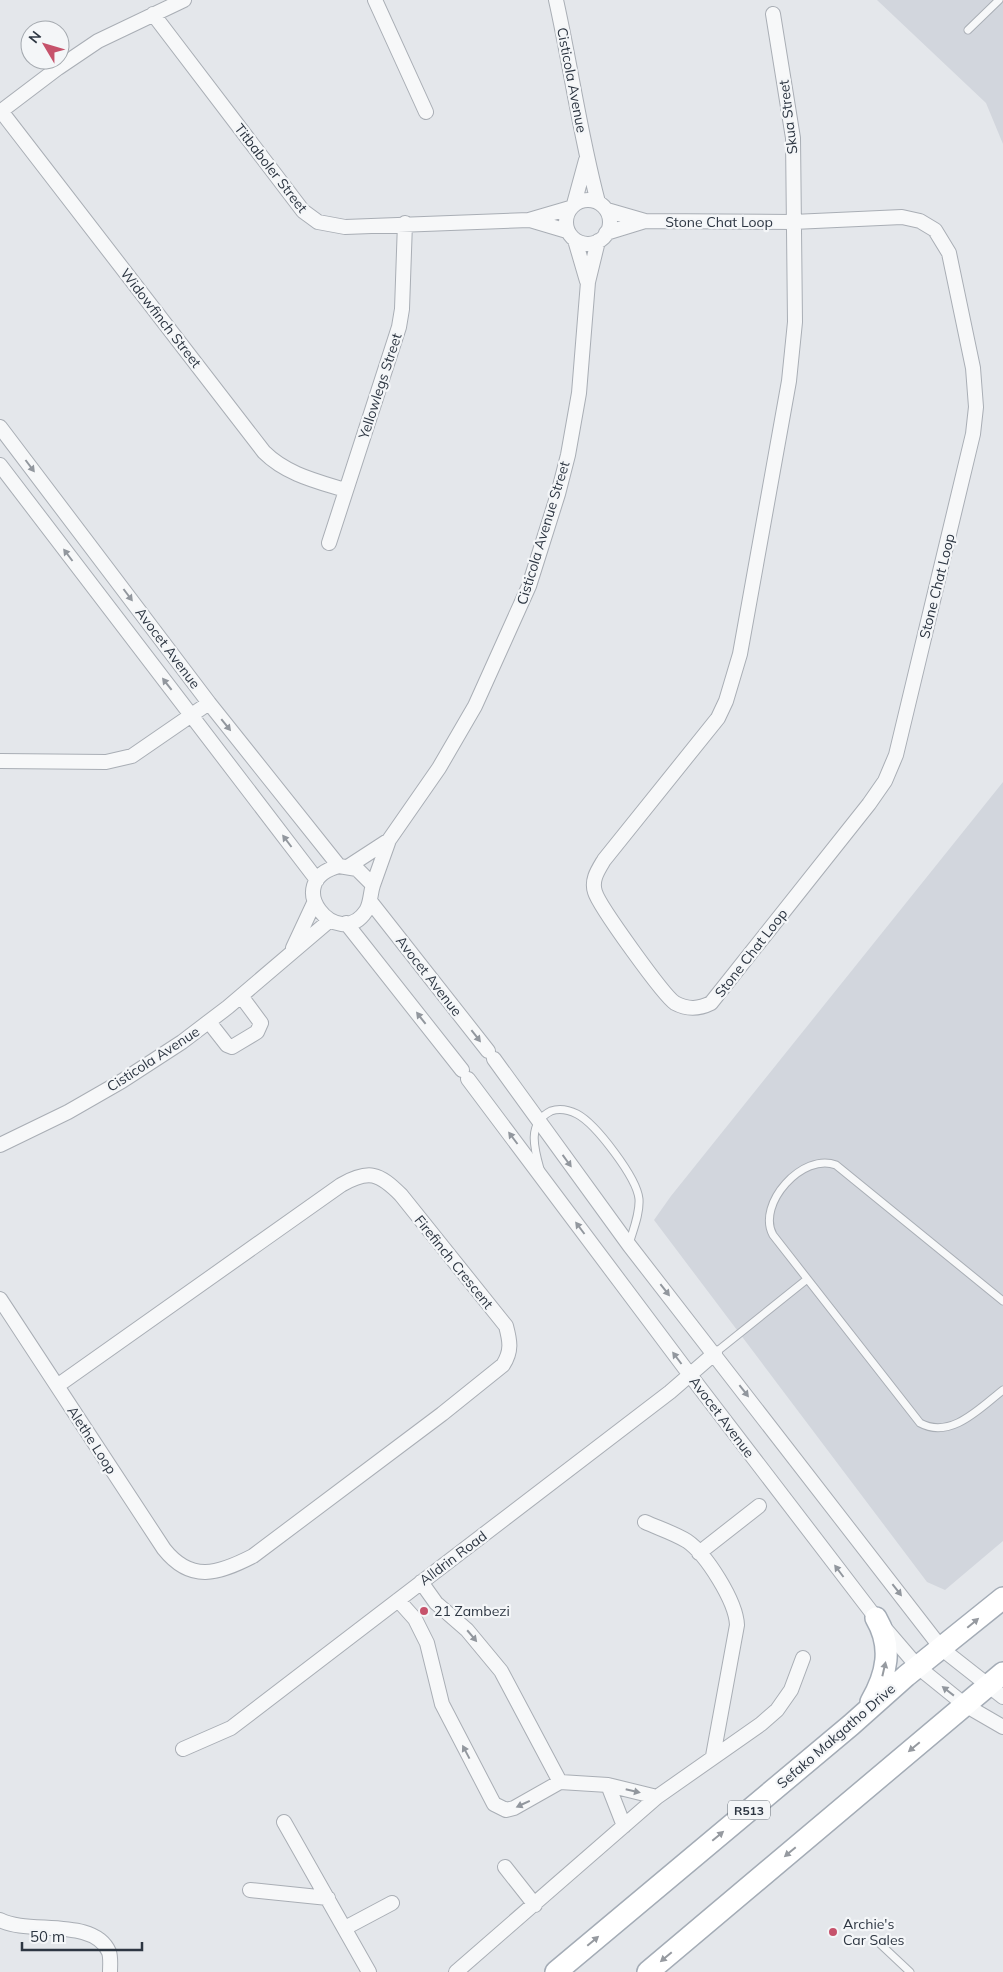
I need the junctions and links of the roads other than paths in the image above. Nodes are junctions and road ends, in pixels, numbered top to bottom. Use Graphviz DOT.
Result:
graph roads {
  1 [pos="184,0"];
  2 [pos="375,0"];
  3 [pos="556,0"];
  4 [pos="999,0"];
  5 [pos="153,14"];
  6 [pos="773,14"];
  7 [pos="968,30"];
  8 [pos="1,112"];
  9 [pos="426,112"];
  10 [pos="586,159"];
  11 [pos="572,206"];
  12 [pos="602,206"];
  13 [pos="529,220"];
  14 [pos="645,221"];
  15 [pos="794,222"];
  16 [pos="405,223"];
  17 [pos="571,235"];
  18 [pos="602,237"];
  19 [pos="588,282"];
  20 [pos="0,427"];
  21 [pos="0,465"];
  22 [pos="345,490"];
  23 [pos="329,544"];
  24 [pos="209,703"];
  25 [pos="192,717"];
  26 [pos="0,761"];
  27 [pos="389,840"];
  28 [pos="344,866"];
  29 [pos="317,880"];
  30 [pos="373,885"];
  31 [pos="370,901"];
  32 [pos="314,903"];
  33 [pos="329,921"];
  34 [pos="346,923"];
  35 [pos="292,951"];
  36 [pos="240,996"];
  37 [pos="209,1022"];
  38 [pos="538,1122"];
  39 [pos="0,1145"];
  40 [pos="542,1176"];
  41 [pos="629,1245"];
  42 [pos="806,1280"];
  43 [pos="0,1299"];
  44 [pos="1003,1301"];
  45 [pos="715,1353"];
  46 [pos="690,1376"];
  47 [pos="57,1386"];
  48 [pos="1003,1390"];
  49 [pos="759,1506"];
  50 [pos="644,1522"];
  51 [pos="699,1553"];
  52 [pos="192,1572"];
  53 [pos="421,1582"];
  54 [pos="1003,1598"];
  55 [pos="398,1600"];
  56 [pos="876,1618"];
  57 [pos="942,1649"];
  58 [pos="803,1658"];
  59 [pos="918,1667"];
  60 [pos="998,1686"];
  61 [pos="965,1705"];
  62 [pos="851,1725"];
  63 [pos="1003,1727"];
  64 [pos="183,1749"];
  65 [pos="713,1756"];
  66 [pos="560,1782"];
  67 [pos="608,1785"];
  68 [pos="657,1797"];
  69 [pos="284,1822"];
  70 [pos="624,1826"];
  71 [pos="505,1867"];
  72 [pos="250,1890"];
  73 [pos="328,1898"];
  74 [pos="392,1903"];
  75 [pos="535,1905"];
  76 [pos="0,1920"];
  77 [pos="345,1928"];
  78 [pos="877,1940"];
  79 [pos="110,1972"];
  80 [pos="369,1972"];
  81 [pos="456,1972"];
  82 [pos="556,1972"];
  83 [pos="648,1972"];
  84 [pos="910,1972"];
  1 -- 5 [label="street"];
  2 -- 9 [label="street"];
  3 -- 10 [label="street, Cisticola Avenue"];
  4 -- 7 [label="lane"];
  5 -- 8 [label="street"];
  5 -- 16 [label="street, Titbaboler Street"];
  6 -- 15 [label="street, Skua Street"];
  8 -- 22 [label="street, Widowfinch Street"];
  10 -- 11 [label="street, Cisticola Avenue"];
  10 -- 12 [label="street, Cisticola Avenue"];
  11 -- 12 [label="street"];
  11 -- 13 [label="street, Titbaboler Street"];
  11 -- 17 [label="street"];
  12 -- 14 [label="street, Stone Chat Loop"];
  12 -- 18 [label="street"];
  13 -- 16 [label="street, Titbaboler Street"];
  13 -- 17 [label="street, Titbaboler Street"];
  14 -- 15 [label="street, Stone Chat Loop"];
  14 -- 18 [label="street, Stone Chat Loop"];
  15 -- 15 [label="street, Stone Chat Loop"];
  16 -- 22 [label="street, Yellowlegs Street"];
  17 -- 18 [label="street"];
  17 -- 19 [label="street, Cisticola Avenue Street"];
  18 -- 19 [label="street, Cisticola Avenue Street"];
  19 -- 27 [label="street, Cisticola Avenue Street"];
  20 -- 24 [label="street, Avocet Avenue, one-way"];
  25 -- 21 [label="street, Avocet Avenue, one-way"];
  22 -- 23 [label="street, Yellowlegs Street"];
  24 -- 25 [label="street"];
  24 -- 28 [label="street, Avocet Avenue, one-way"];
  25 -- 26 [label="street"];
  29 -- 25 [label="street, Avocet Avenue, one-way"];
  27 -- 28 [label="street, Cisticola Avenue Street"];
  27 -- 30 [label="street, Cisticola Avenue Street"];
  28 -- 29 [label="street"];
  28 -- 30 [label="street"];
  29 -- 32 [label="street"];
  30 -- 31 [label="street"];
  31 -- 34 [label="street"];
  31 -- 38 [label="street, Avocet Avenue, one-way"];
  32 -- 33 [label="street"];
  32 -- 35 [label="street, Cisticola Avenue"];
  33 -- 34 [label="street"];
  33 -- 35 [label="street, Cisticola Avenue"];
  40 -- 34 [label="street, Avocet Avenue, one-way"];
  35 -- 36 [label="street, Cisticola Avenue"];
  36 -- 37 [label="street, Cisticola Avenue"];
  36 -- 37 [label="street"];
  37 -- 39 [label="street, Cisticola Avenue"];
  38 -- 40 [label="lane"];
  38 -- 41 [label="street, Avocet Avenue, one-way"];
  38 -- 41 [label="lane"];
  46 -- 40 [label="street, Avocet Avenue, one-way"];
  41 -- 45 [label="street, Avocet Avenue, one-way"];
  42 -- 44 [label="lane"];
  42 -- 45 [label="lane"];
  42 -- 48 [label="lane"];
  43 -- 47 [label="street, Alethe Loop"];
  45 -- 46 [label="street, Alldrin Road"];
  45 -- 57 [label="street, Avocet Avenue, one-way"];
  46 -- 53 [label="street, Alldrin Road"];
  56 -- 46 [label="street, Avocet Avenue, one-way"];
  47 -- 52 [label="street, Alethe Loop"];
  47 -- 52 [label="street, Firefinch Crescent"];
  49 -- 51 [label="street"];
  50 -- 51 [label="street"];
  51 -- 65 [label="street"];
  53 -- 55 [label="street, Alldrin Road"];
  53 -- 66 [label="street, one-way"];
  57 -- 54 [label="main road, Sefako Makgatho Drive / R513, one-way"];
  55 -- 64 [label="street, Alldrin Road"];
  66 -- 55 [label="street, one-way"];
  56 -- 59 [label="street, Avocet Avenue"];
  62 -- 56 [label="main road, one-way"];
  57 -- 59 [label="main road, Sefako Makgatho Drive / R513"];
  57 -- 60 [label="street, Avocet Avenue"];
  58 -- 65 [label="street"];
  61 -- 59 [label="street, Avocet Avenue, one-way"];
  59 -- 62 [label="main road, Sefako Makgatho Drive / R513"];
  60 -- 61 [label="main road"];
  61 -- 63 [label="street, Avocet Avenue"];
  61 -- 83 [label="main road, one-way"];
  82 -- 62 [label="main road, Sefako Makgatho Drive / R513, one-way"];
  65 -- 68 [label="street"];
  66 -- 67 [label="street"];
  67 -- 68 [label="street, one-way"];
  67 -- 70 [label="street"];
  68 -- 70 [label="street"];
  69 -- 73 [label="street"];
  70 -- 75 [label="street"];
  71 -- 75 [label="street"];
  72 -- 73 [label="street"];
  73 -- 77 [label="street"];
  74 -- 77 [label="street"];
  75 -- 81 [label="street"];
  76 -- 79 [label="street"];
  77 -- 80 [label="street"];
  78 -- 84 [label="lane"];
}
